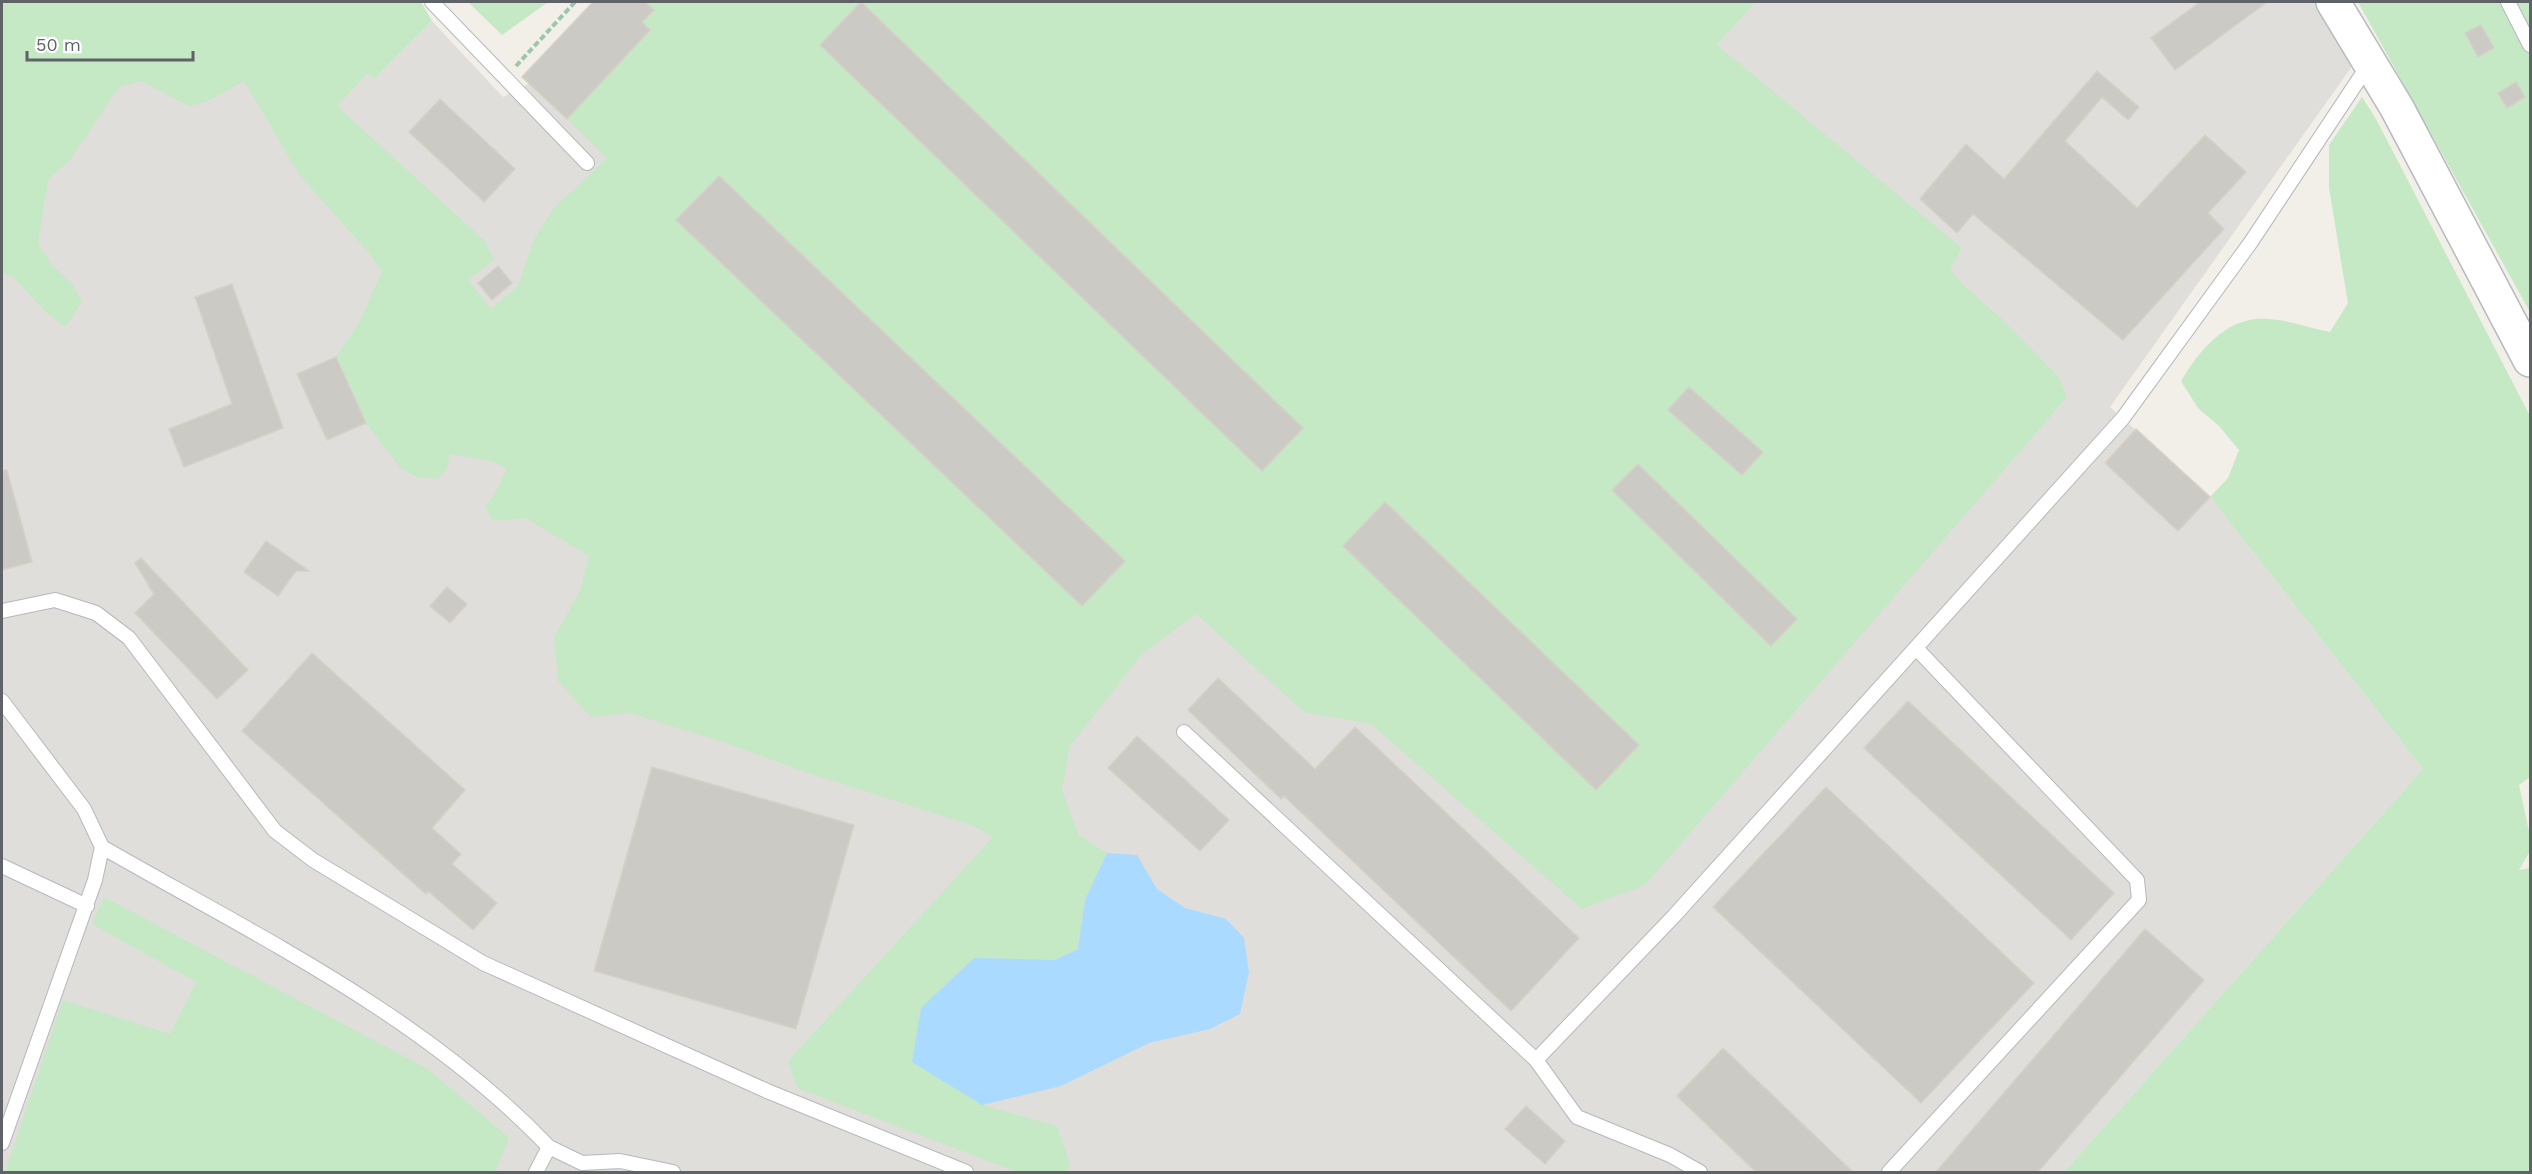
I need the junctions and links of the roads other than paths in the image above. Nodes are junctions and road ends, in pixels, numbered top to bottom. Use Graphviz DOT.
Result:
graph roads {
  1 [pos="432,2"];
  2 [pos="2333,2"];
  3 [pos="2508,2"];
  4 [pos="2530,45"];
  5 [pos="2371,62"];
  6 [pos="586,163"];
  7 [pos="2530,360"];
  8 [pos="2,611"];
  9 [pos="1916,648"];
  10 [pos="2,701"];
  11 [pos="1184,732"];
  12 [pos="102,847"];
  13 [pos="2,866"];
  14 [pos="87,906"];
  15 [pos="1536,1060"];
  16 [pos="2,1143"];
  17 [pos="549,1147"];
  18 [pos="536,1173"];
  19 [pos="673,1173"];
  20 [pos="966,1173"];
  21 [pos="1700,1173"];
  22 [pos="1889,1173"];
  1 -- 6 [label="lane"];
  2 -- 5 [label="street"];
  3 -- 4 [label="lane"];
  5 -- 7 [label="street"];
  5 -- 9 [label="lane"];
  8 -- 20 [label="lane"];
  9 -- 15 [label="lane"];
  9 -- 22 [label="lane"];
  10 -- 12 [label="lane"];
  11 -- 15 [label="lane"];
  12 -- 14 [label="lane"];
  12 -- 17 [label="lane"];
  13 -- 14 [label="lane"];
  14 -- 16 [label="lane"];
  15 -- 21 [label="lane"];
  17 -- 18 [label="lane"];
  17 -- 19 [label="lane"];
}
